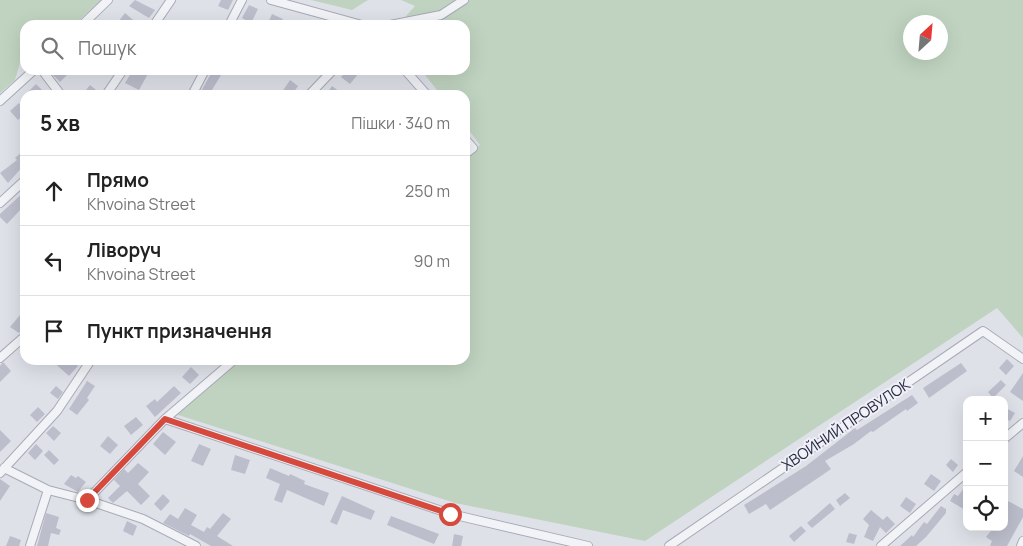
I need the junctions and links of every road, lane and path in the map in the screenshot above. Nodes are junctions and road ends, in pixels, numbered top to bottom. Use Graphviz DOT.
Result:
graph roads {
  1 [pos="108,0"];
  2 [pos="171,0"];
  3 [pos="242,0"];
  4 [pos="271,0"];
  5 [pos="464,0"];
  6 [pos="87,20"];
  7 [pos="157,20"];
  8 [pos="232,20"];
  9 [pos="344,20"];
  10 [pos="419,20"];
  11 [pos="29,75"];
  12 [pos="46,75"];
  13 [pos="120,75"];
  14 [pos="202,75"];
  15 [pos="328,75"];
  16 [pos="409,75"];
  17 [pos="57,90"];
  18 [pos="109,90"];
  19 [pos="195,90"];
  20 [pos="314,90"];
  21 [pos="423,90"];
  22 [pos="0,101"];
  23 [pos="20,185"];
  24 [pos="0,203"];
  25 [pos="20,340"];
  26 [pos="0,358"];
  27 [pos="1023,359"];
  28 [pos="88,365"];
  29 [pos="228,365"];
  30 [pos="165,419"];
  31 [pos="1023,423"];
  32 [pos="1008,436"];
  33 [pos="2,471"];
  34 [pos="963,475"];
  35 [pos="48,490"];
  36 [pos="87,500"];
  37 [pos="1023,541"];
  38 [pos="30,546"];
  39 [pos="196,546"];
  40 [pos="588,546"];
  41 [pos="669,546"];
  42 [pos="881,546"];
  43 [pos="1021,546"];
  1 -- 6 [label="street"];
  2 -- 7 [label="street"];
  3 -- 8 [label="street"];
  4 -- 9 [label="street"];
  5 -- 10 [label="street"];
  11 -- 22 [label="street"];
  12 -- 17 [label="street"];
  13 -- 18 [label="street"];
  14 -- 19 [label="street"];
  15 -- 20 [label="street"];
  16 -- 21 [label="street"];
  23 -- 24 [label="street"];
  25 -- 26 [label="street"];
  27 -- 41 [label="street, ХВОЙНИЙ ПРОВУЛОК"];
  28 -- 33 [label="street"];
  29 -- 30 [label="street"];
  30 -- 36 [label="street"];
  30 -- 40 [label="street"];
  31 -- 32 [label="street"];
  33 -- 35 [label="street"];
  34 -- 42 [label="street"];
  35 -- 36 [label="street"];
  35 -- 38 [label="street"];
  36 -- 39 [label="street"];
  37 -- 43 [label="street"];
}
